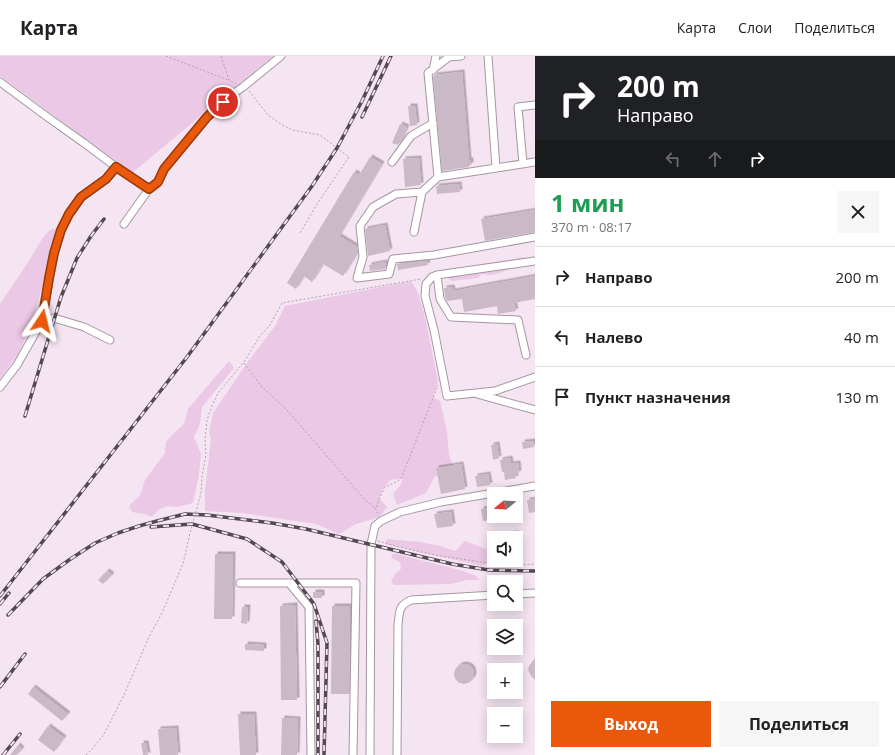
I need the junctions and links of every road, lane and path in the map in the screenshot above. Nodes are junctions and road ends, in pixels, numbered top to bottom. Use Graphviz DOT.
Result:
graph roads {
  1 [pos="166,56"];
  2 [pos="221,56"];
  3 [pos="281,56"];
  4 [pos="436,56"];
  5 [pos="461,56"];
  6 [pos="488,56"];
  7 [pos="433,70"];
  8 [pos="229,80"];
  9 [pos="0,82"];
  10 [pos="243,87"];
  11 [pos="535,105"];
  12 [pos="433,123"];
  13 [pos="392,162"];
  14 [pos="535,162"];
  15 [pos="523,164"];
  16 [pos="116,167"];
  17 [pos="496,168"];
  18 [pos="438,177"];
  19 [pos="149,189"];
  20 [pos="422,192"];
  21 [pos="124,224"];
  22 [pos="414,232"];
  23 [pos="300,233"];
  24 [pos="535,237"];
  25 [pos="535,261"];
  26 [pos="437,275"];
  27 [pos="424,278"];
  28 [pos="42,321"];
  29 [pos="110,340"];
  30 [pos="526,355"];
  31 [pos="244,362"];
  32 [pos="443,373"];
  33 [pos="535,378"];
  34 [pos="0,387"];
  35 [pos="473,393"];
  36 [pos="535,410"];
  37 [pos="535,486"];
  38 [pos="375,508"];
  39 [pos="381,521"];
  40 [pos="371,542"];
  41 [pos="535,564"];
  42 [pos="240,583"];
  43 [pos="289,583"];
  44 [pos="356,583"];
  45 [pos="371,583"];
  46 [pos="535,593"];
  47 [pos="523,594"];
  48 [pos="487,596"];
  49 [pos="86,755"];
  50 [pos="310,755"];
  51 [pos="353,755"];
  52 [pos="370,755"];
  53 [pos="396,755"];
  1 -- 8 [label="path"];
  2 -- 8 [label="path"];
  3 -- 10 [label="street"];
  4 -- 7 [label="street"];
  5 -- 7 [label="street"];
  6 -- 17 [label="street"];
  7 -- 12 [label="street"];
  8 -- 10 [label="path"];
  9 -- 16 [label="street"];
  10 -- 19 [label="street"];
  10 -- 23 [label="path"];
  11 -- 15 [label="street"];
  12 -- 13 [label="street"];
  12 -- 18 [label="street"];
  14 -- 15 [label="street"];
  15 -- 17 [label="street"];
  16 -- 19 [label="street"];
  16 -- 28 [label="street"];
  17 -- 18 [label="street"];
  18 -- 20 [label="street"];
  19 -- 21 [label="street"];
  20 -- 22 [label="street"];
  20 -- 24 [label="street"];
  25 -- 26 [label="street"];
  26 -- 30 [label="street"];
  26 -- 32 [label="street"];
  27 -- 31 [label="path"];
  28 -- 29 [label="street"];
  28 -- 34 [label="street"];
  31 -- 38 [label="path"];
  31 -- 49 [label="path"];
  32 -- 35 [label="street"];
  32 -- 38 [label="path"];
  33 -- 35 [label="street"];
  35 -- 36 [label="street"];
  37 -- 39 [label="street"];
  38 -- 39 [label="path"];
  39 -- 40 [label="street"];
  40 -- 41 [label="path"];
  40 -- 45 [label="street"];
  42 -- 43 [label="street"];
  43 -- 44 [label="street"];
  43 -- 50 [label="street"];
  44 -- 45 [label="street"];
  44 -- 51 [label="street"];
  45 -- 52 [label="street"];
  46 -- 47 [label="street"];
  48 -- 53 [label="street"];
}
